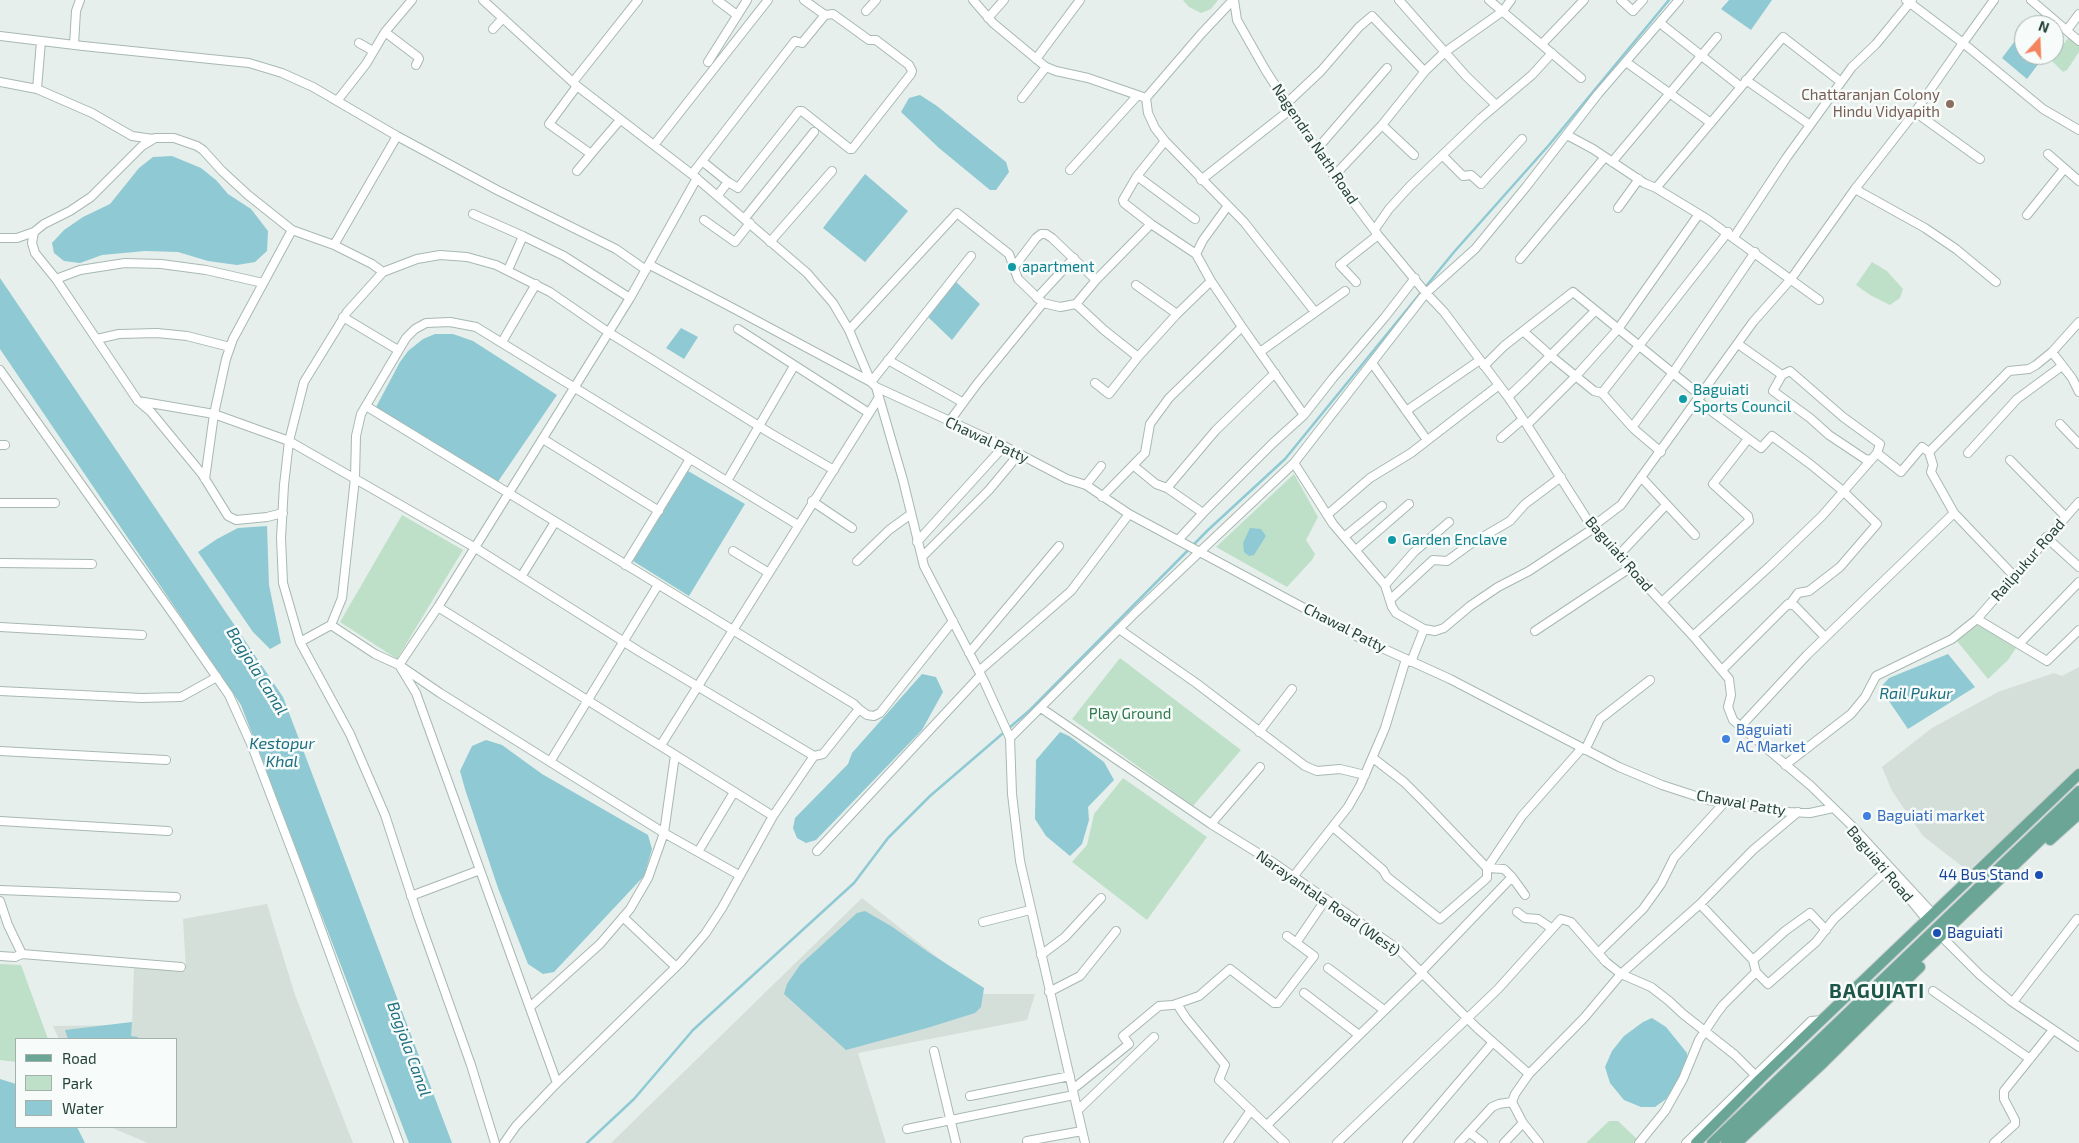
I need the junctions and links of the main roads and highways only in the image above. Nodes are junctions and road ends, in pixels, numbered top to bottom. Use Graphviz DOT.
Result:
graph roads {
  1 [pos="2079,774"];
  2 [pos="2079,791"];
  3 [pos="2079,804"];
  4 [pos="2079,814"];
  5 [pos="1696,1143"];
  6 [pos="1712,1143"];
  7 [pos="1726,1143"];
  8 [pos="1738,1143"];
  1 -- 5 [label="main road"];
  2 -- 6 [label="main road"];
  3 -- 7 [label="main road"];
  4 -- 8 [label="main road"];
}
